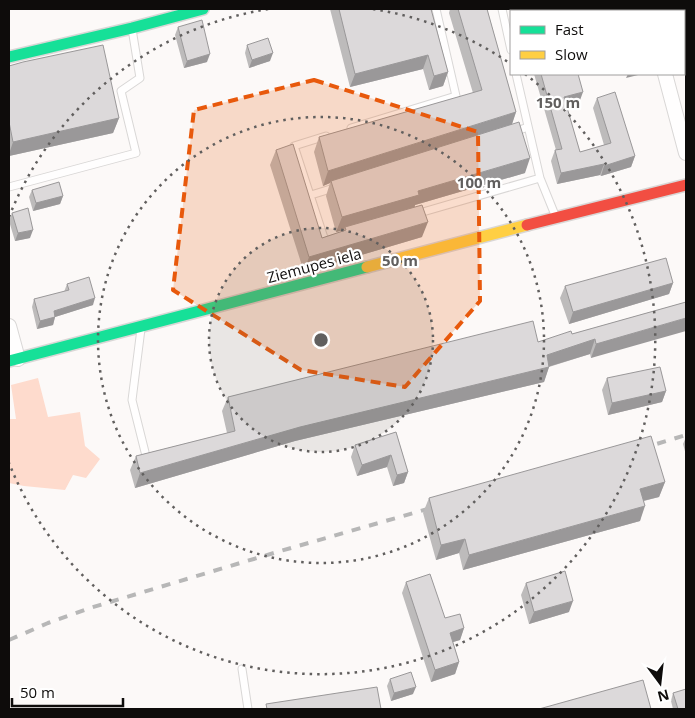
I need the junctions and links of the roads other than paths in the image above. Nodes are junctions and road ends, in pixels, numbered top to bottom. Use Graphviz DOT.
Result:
graph roads {
  1 [pos="203,9"];
  2 [pos="436,9"];
  3 [pos="502,9"];
  4 [pos="132,28"];
  5 [pos="510,45"];
  6 [pos="9,57"];
  7 [pos="516,75"];
  8 [pos="665,75"];
  9 [pos="528,127"];
  10 [pos="342,131"];
  11 [pos="509,133"];
  12 [pos="332,134"];
  13 [pos="686,153"];
  14 [pos="540,178"];
  15 [pos="348,183"];
  16 [pos="686,185"];
  17 [pos="9,187"];
  18 [pos="310,195"];
  19 [pos="409,216"];
  20 [pos="556,217"];
  21 [pos="335,238"];
  22 [pos="9,326"];
  23 [pos="141,326"];
  24 [pos="13,360"];
  25 [pos="145,452"];
  26 [pos="242,669"];
  27 [pos="248,709"];
  1 -- 4 [label="street"];
  2 -- 10 [label="lane"];
  3 -- 5 [label="lane"];
  4 -- 6 [label="street"];
  4 -- 17 [label="lane"];
  7 -- 9 [label="lane"];
  8 -- 13 [label="street"];
  9 -- 11 [label="lane"];
  9 -- 14 [label="lane"];
  12 -- 18 [label="lane"];
  14 -- 19 [label="lane"];
  14 -- 20 [label="lane"];
  15 -- 18 [label="lane"];
  16 -- 20 [label="street, Ziemupes iela"];
  18 -- 21 [label="lane"];
  20 -- 23 [label="street, Ziemupes iela"];
  22 -- 24 [label="street"];
  23 -- 24 [label="street, Ziemupes iela"];
  23 -- 25 [label="lane"];
  26 -- 27 [label="lane"];
}
